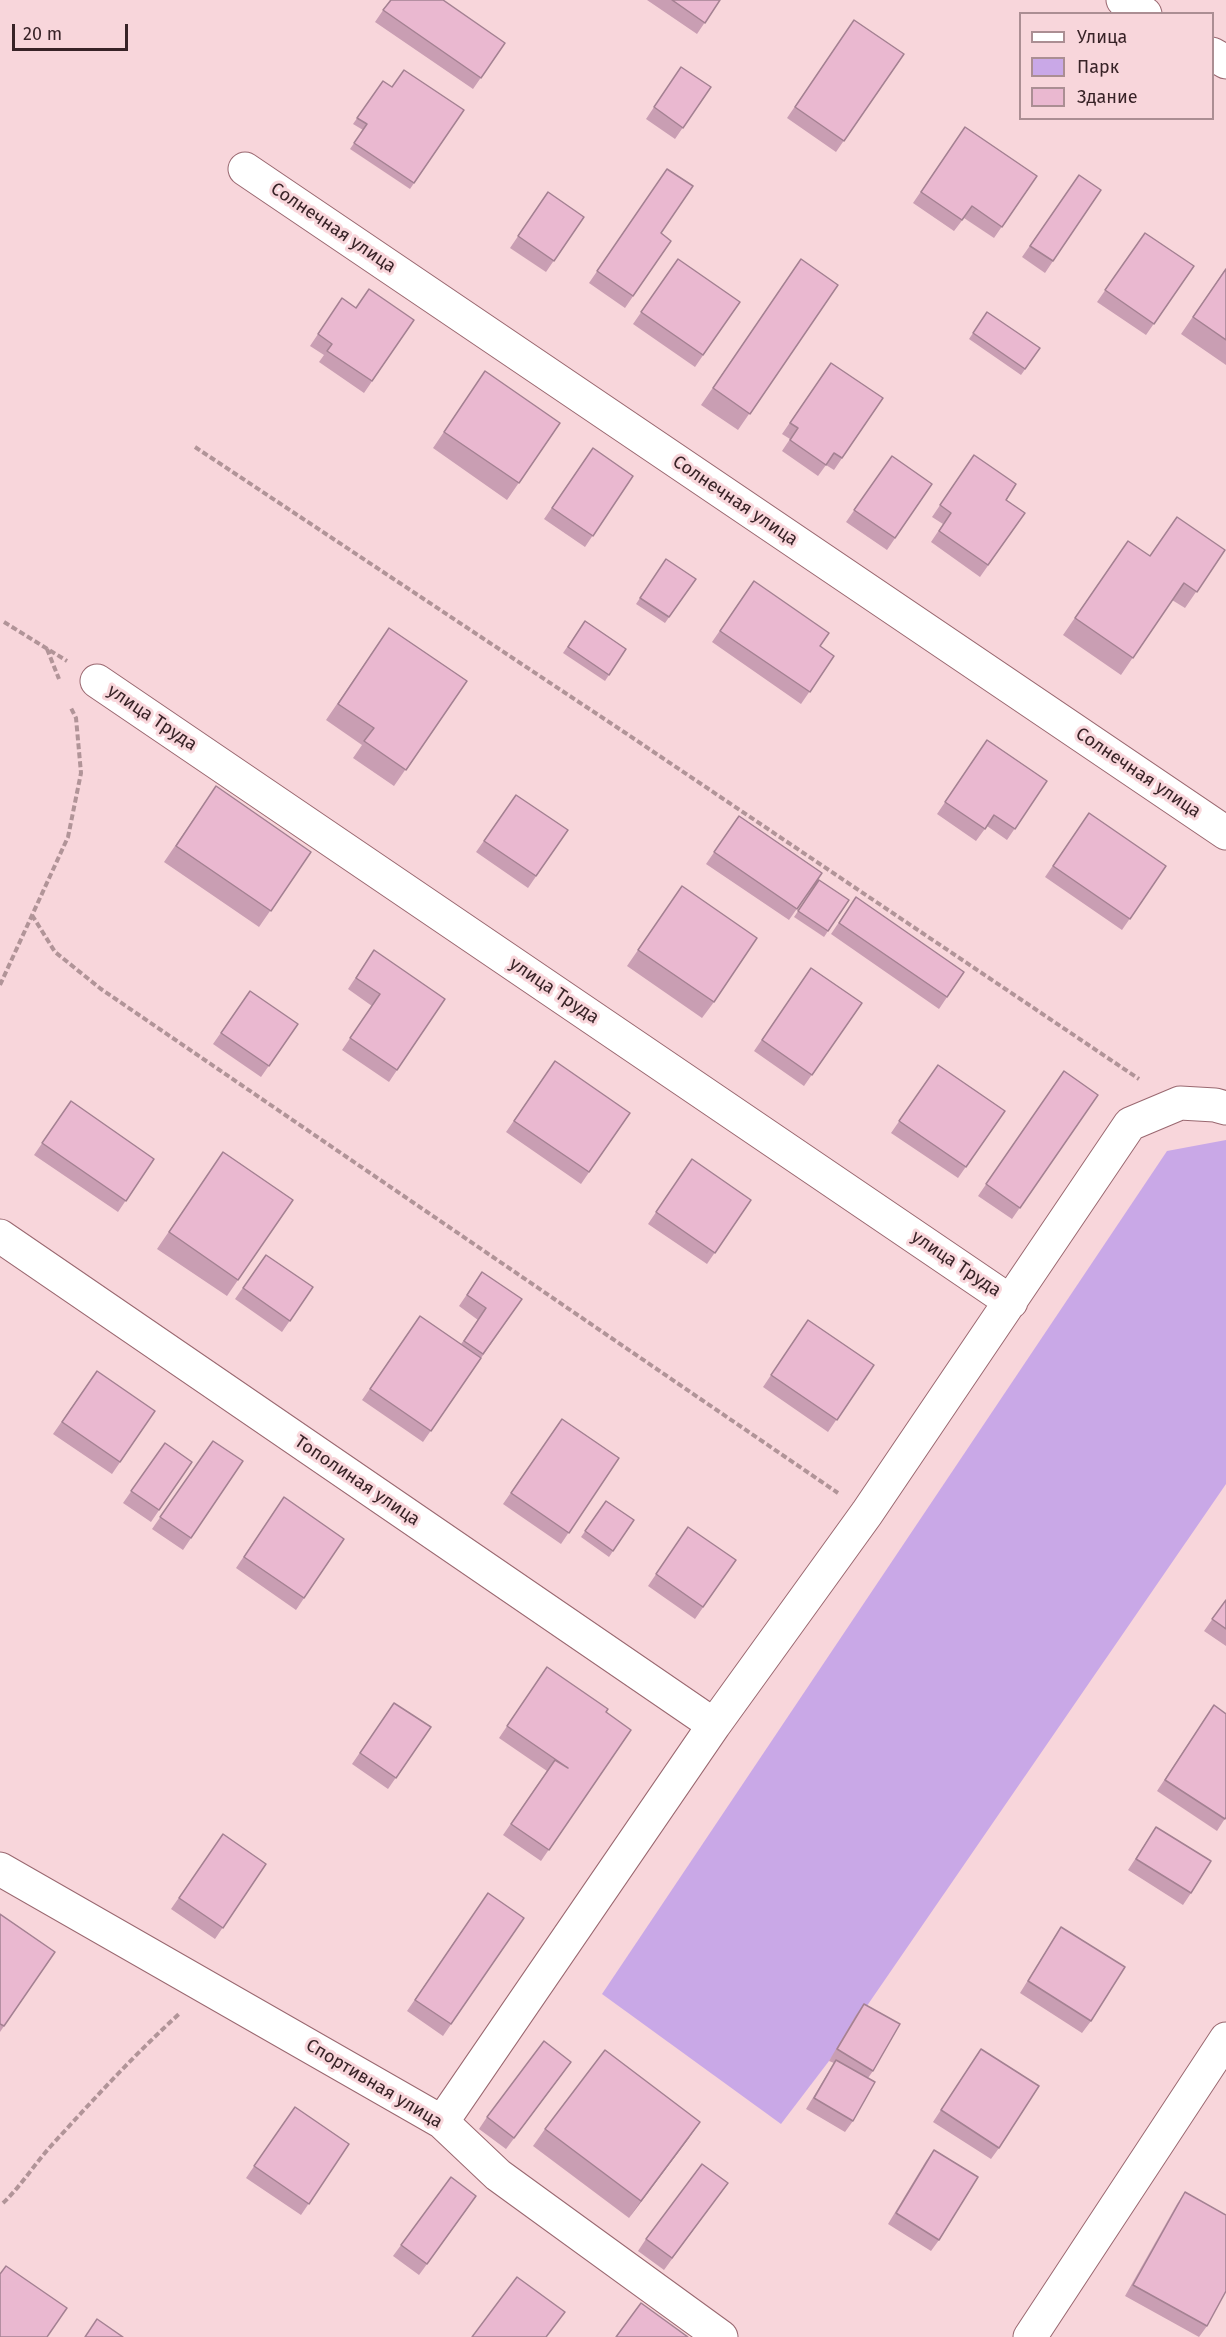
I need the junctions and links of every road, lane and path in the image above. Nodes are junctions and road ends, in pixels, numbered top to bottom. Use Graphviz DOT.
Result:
graph roads {
  1 [pos="1123,0"];
  2 [pos="1142,12"];
  3 [pos="245,169"];
  4 [pos="195,447"];
  5 [pos="4,622"];
  6 [pos="47,649"];
  7 [pos="97,681"];
  8 [pos="63,688"];
  9 [pos="68,699"];
  10 [pos="1226,833"];
  11 [pos="32,915"];
  12 [pos="0,985"];
  13 [pos="1180,1103"];
  14 [pos="1226,1108"];
  15 [pos="0,1236"];
  16 [pos="1011,1302"];
  17 [pos="867,1513"];
  18 [pos="714,1725"];
  19 [pos="0,1869"];
  20 [pos="208,1986"];
  21 [pos="1226,2040"];
  22 [pos="442,2122"];
  23 [pos="3,2203"];
  24 [pos="721,2337"];
  25 [pos="1030,2337"];
  1 -- 2 [label="street"];
  3 -- 10 [label="street, Солнечная улица"];
  4 -- 13 [label="path"];
  5 -- 6 [label="path"];
  6 -- 7 [label="path"];
  6 -- 8 [label="path"];
  7 -- 16 [label="street, улица Труда"];
  9 -- 11 [label="path"];
  11 -- 12 [label="path"];
  11 -- 17 [label="path"];
  13 -- 14 [label="street"];
  13 -- 16 [label="street"];
  15 -- 18 [label="street, Тополиная улица"];
  16 -- 17 [label="street"];
  17 -- 18 [label="street"];
  18 -- 22 [label="street"];
  19 -- 20 [label="street, Спортивная улица"];
  20 -- 22 [label="street, Спортивная улица"];
  20 -- 23 [label="path"];
  21 -- 25 [label="street"];
  22 -- 24 [label="street, Спортивная улица"];
}
